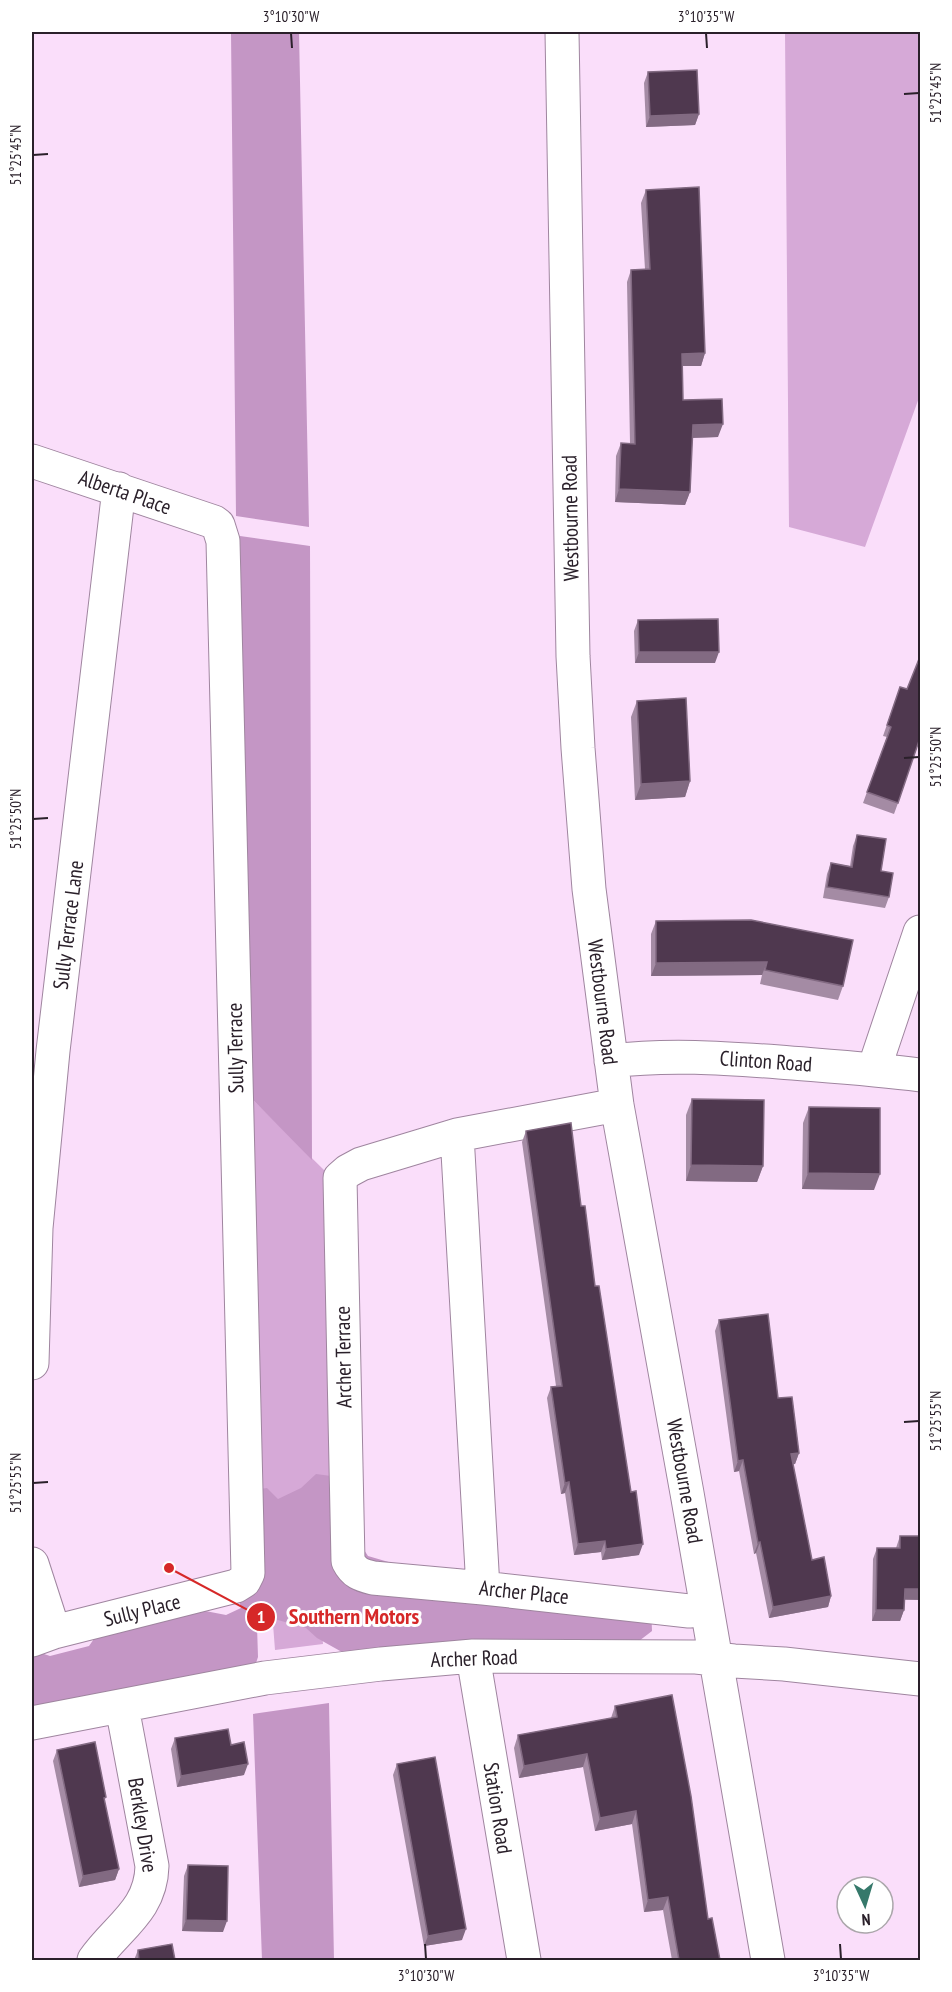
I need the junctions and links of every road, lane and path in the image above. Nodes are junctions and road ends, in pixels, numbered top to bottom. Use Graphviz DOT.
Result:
graph roads {
  1 [pos="562,32"];
  2 [pos="32,460"];
  3 [pos="119,489"];
  4 [pos="218,525"];
  5 [pos="921,932"];
  6 [pos="611,1061"];
  7 [pos="874,1069"];
  8 [pos="921,1075"];
  9 [pos="617,1105"];
  10 [pos="457,1135"];
  11 [pos="32,1363"];
  12 [pos="348,1561"];
  13 [pos="32,1564"];
  14 [pos="248,1573"];
  15 [pos="483,1588"];
  16 [pos="707,1609"];
  17 [pos="43,1636"];
  18 [pos="473,1656"];
  19 [pos="716,1659"];
  20 [pos="921,1679"];
  21 [pos="122,1707"];
  22 [pos="32,1723"];
  23 [pos="94,1960"];
  24 [pos="524,1960"];
  25 [pos="768,1960"];
  1 -- 6 [label="street, Westbourne Road"];
  2 -- 3 [label="street, Alberta Place"];
  3 -- 4 [label="street, Alberta Place"];
  3 -- 11 [label="street, Sully Terrace Lane"];
  4 -- 14 [label="street, Sully Terrace"];
  5 -- 7 [label="street"];
  6 -- 7 [label="street, Clinton Road"];
  6 -- 9 [label="street, Westbourne Road"];
  7 -- 8 [label="street, Clinton Road"];
  9 -- 10 [label="street"];
  9 -- 16 [label="street, Westbourne Road"];
  10 -- 12 [label="street, Archer Terrace"];
  10 -- 15 [label="street"];
  12 -- 15 [label="street, Archer Place"];
  13 -- 17 [label="street"];
  14 -- 17 [label="street, Sully Place"];
  15 -- 16 [label="street, Archer Place"];
  16 -- 19 [label="street, Westbourne Road"];
  18 -- 19 [label="street, Archer Road"];
  18 -- 21 [label="street, Archer Road"];
  18 -- 24 [label="street, Station Road"];
  19 -- 20 [label="street, Archer Road"];
  19 -- 25 [label="street, Westbourne Road"];
  21 -- 22 [label="street, Archer Road"];
  21 -- 23 [label="street, Berkley Drive"];
}
